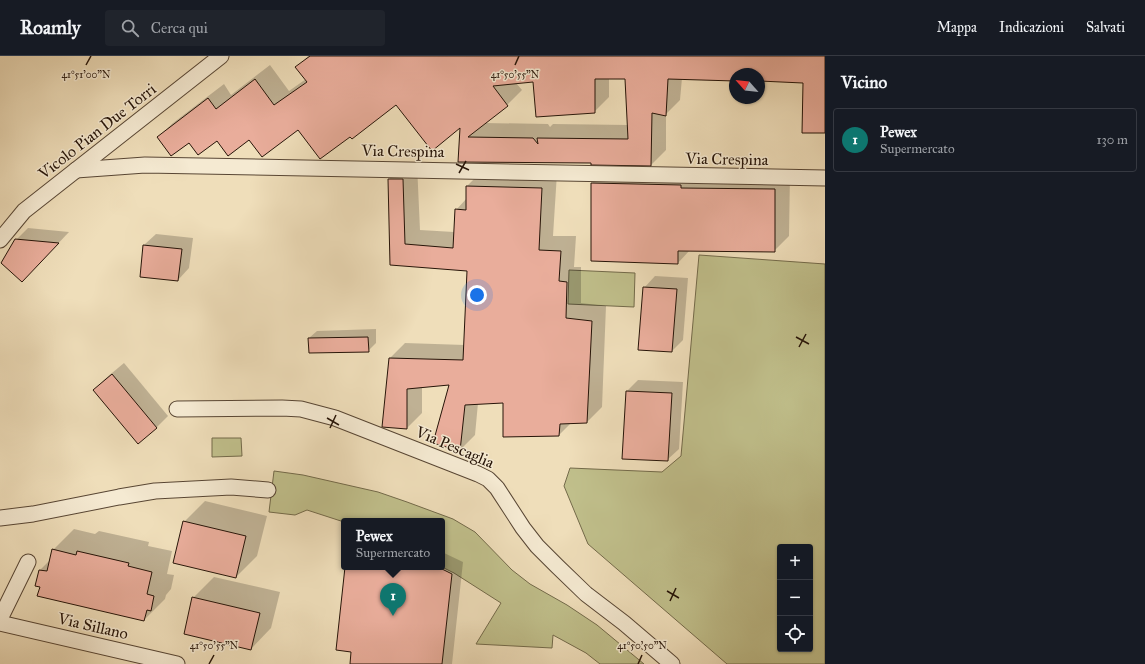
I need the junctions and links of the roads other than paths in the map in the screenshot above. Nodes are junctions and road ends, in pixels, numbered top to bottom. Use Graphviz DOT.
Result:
graph roads {
  1 [pos="221,56"];
  2 [pos="76,170"];
  3 [pos="825,178"];
  4 [pos="0,240"];
  5 [pos="177,409"];
  6 [pos="268,490"];
  7 [pos="0,518"];
  8 [pos="28,562"];
  9 [pos="0,619"];
  10 [pos="0,623"];
  11 [pos="177,664"];
  12 [pos="672,664"];
  1 -- 2 [label="street, Vicolo Pian Due Torri"];
  2 -- 3 [label="street, Via Crespina"];
  2 -- 4 [label="street, Vicolo Pian Due Torri"];
  5 -- 12 [label="street, Via Pescaglia"];
  6 -- 7 [label="street"];
  8 -- 9 [label="street"];
  10 -- 11 [label="street, Via Sillano"];
}
